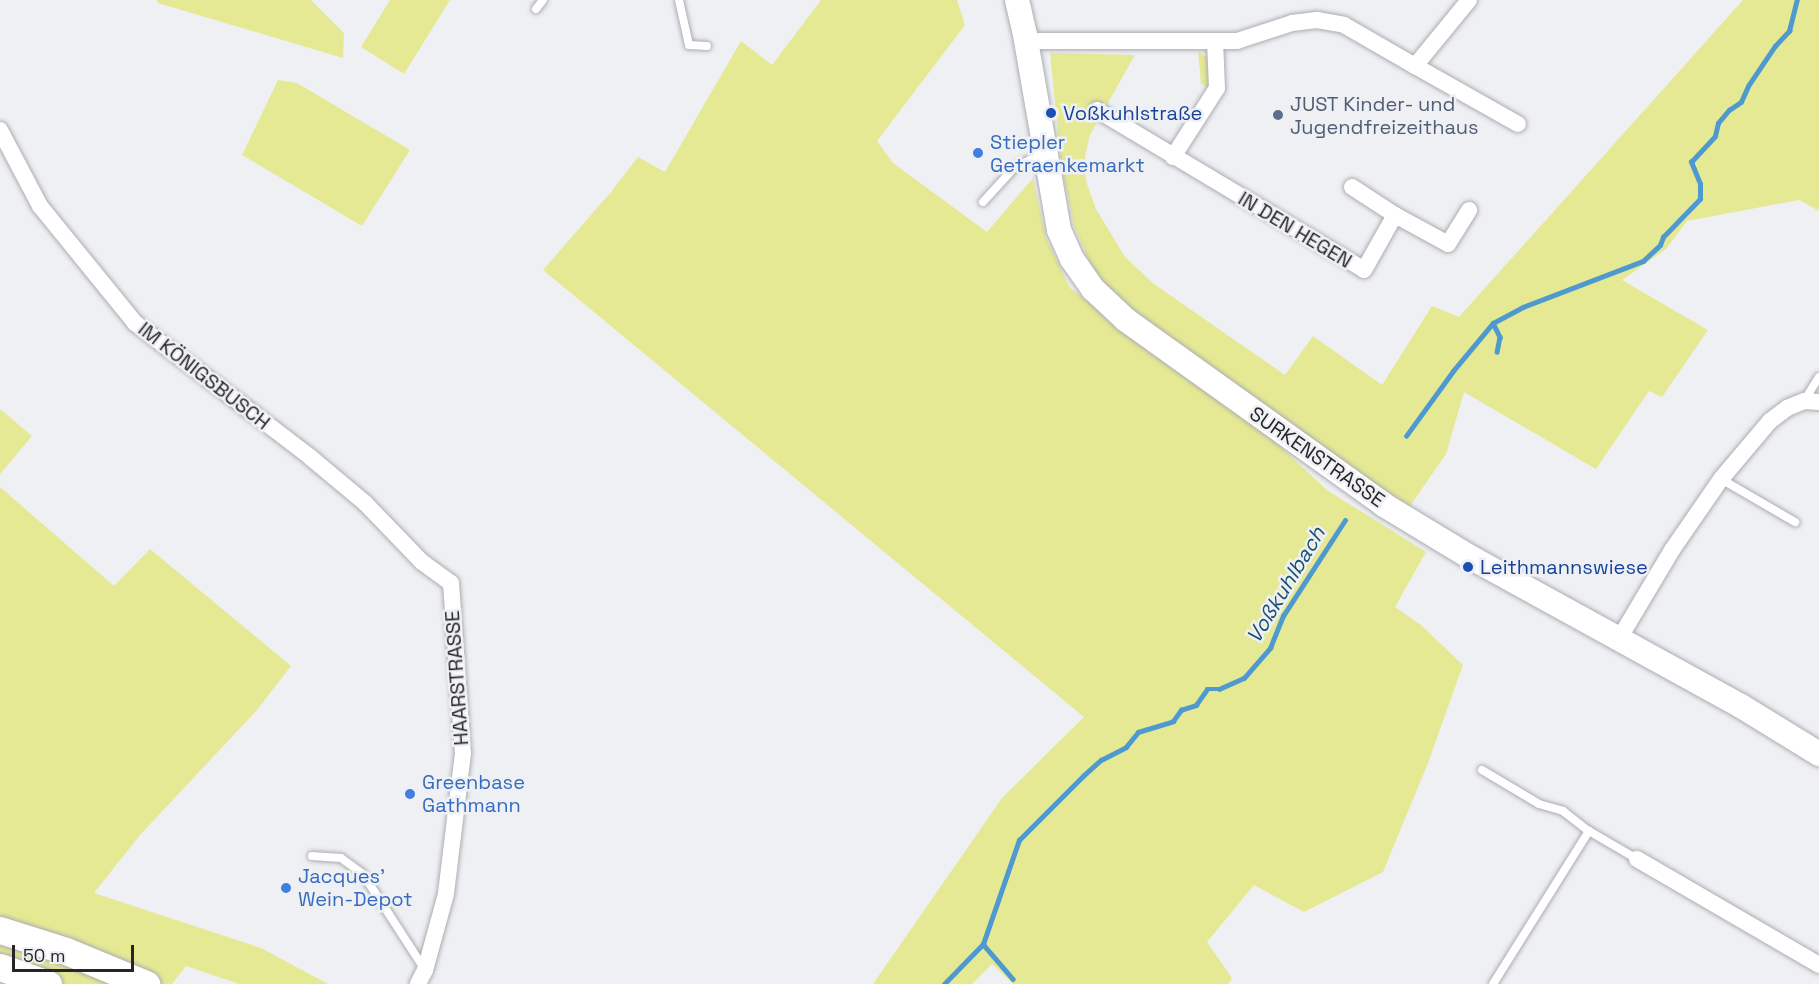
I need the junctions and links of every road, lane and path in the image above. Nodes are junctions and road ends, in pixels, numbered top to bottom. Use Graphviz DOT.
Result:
graph roads {
  1 [pos="543,0"];
  2 [pos="679,0"];
  3 [pos="1017,0"];
  4 [pos="1469,0"];
  5 [pos="536,9"];
  6 [pos="1026,41"];
  7 [pos="1215,41"];
  8 [pos="707,46"];
  9 [pos="1416,66"];
  10 [pos="1096,110"];
  11 [pos="1518,124"];
  12 [pos="0,130"];
  13 [pos="1045,152"];
  14 [pos="1173,157"];
  15 [pos="1352,187"];
  16 [pos="983,202"];
  17 [pos="1469,210"];
  18 [pos="1395,215"];
  19 [pos="1819,377"];
  20 [pos="1811,402"];
  21 [pos="1721,479"];
  22 [pos="1795,522"];
  23 [pos="451,583"];
  24 [pos="1619,639"];
  25 [pos="1819,754"];
  26 [pos="1482,770"];
  27 [pos="1589,831"];
  28 [pos="312,856"];
  29 [pos="1637,859"];
  30 [pos="0,930"];
  31 [pos="1819,965"];
  32 [pos="0,967"];
  33 [pos="421,977"];
  34 [pos="48,984"];
  35 [pos="146,984"];
  36 [pos="1493,984"];
  1 -- 5 [label="lane"];
  2 -- 8 [label="lane"];
  3 -- 6 [label="street, SURKENSTRASSE"];
  4 -- 9 [label="street"];
  6 -- 7 [label="street"];
  6 -- 13 [label="street, SURKENSTRASSE"];
  7 -- 9 [label="street"];
  7 -- 14 [label="street"];
  9 -- 11 [label="street"];
  10 -- 14 [label="street, IN DEN HEGEN"];
  12 -- 23 [label="street, IM KÖNIGSBUSCH"];
  13 -- 16 [label="lane"];
  13 -- 24 [label="street, SURKENSTRASSE"];
  14 -- 18 [label="street, IN DEN HEGEN"];
  15 -- 18 [label="street"];
  17 -- 18 [label="street"];
  19 -- 20 [label="lane"];
  20 -- 21 [label="street"];
  21 -- 22 [label="lane"];
  21 -- 24 [label="street"];
  23 -- 33 [label="street, HAARSTRASSE"];
  24 -- 25 [label="street, SURKENSTRASSE"];
  26 -- 27 [label="lane"];
  27 -- 29 [label="lane"];
  27 -- 36 [label="lane"];
  28 -- 33 [label="lane"];
  29 -- 31 [label="street"];
  30 -- 35 [label="main road"];
  32 -- 34 [label="main road"];
}
